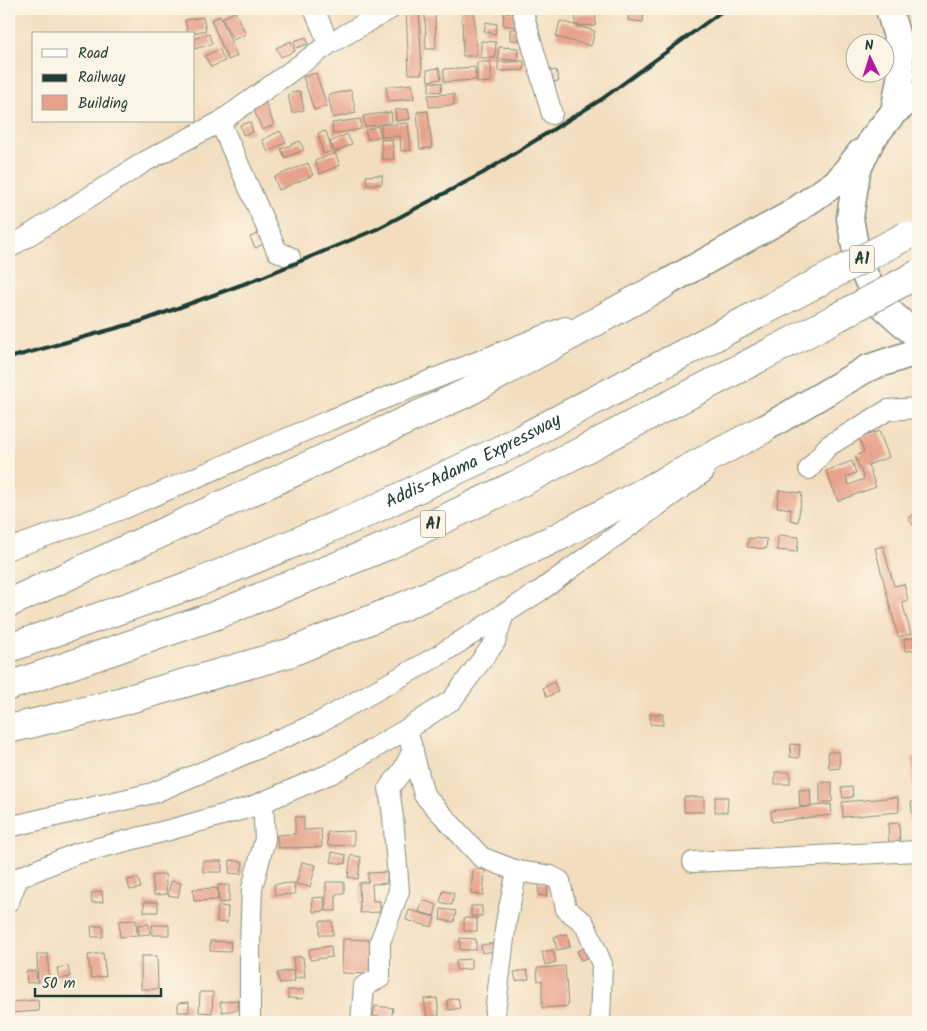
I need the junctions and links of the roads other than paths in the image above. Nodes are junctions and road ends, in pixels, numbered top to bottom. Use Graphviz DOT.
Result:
graph roads {
  1 [pos="314,9"];
  2 [pos="390,9"];
  3 [pos="522,9"];
  4 [pos="889,9"];
  5 [pos="894,9"];
  6 [pos="918,36"];
  7 [pos="329,44"];
  8 [pos="918,94"];
  9 [pos="894,112"];
  10 [pos="552,114"];
  11 [pos="220,122"];
  12 [pos="872,140"];
  13 [pos="912,232"];
  14 [pos="9,248"];
  15 [pos="290,256"];
  16 [pos="918,274"];
  17 [pos="661,286"];
  18 [pos="918,337"];
  19 [pos="918,353"];
  20 [pos="918,408"];
  21 [pos="762,430"];
  22 [pos="808,468"];
  23 [pos="9,549"];
  24 [pos="9,603"];
  25 [pos="504,614"];
  26 [pos="9,648"];
  27 [pos="9,686"];
  28 [pos="9,729"];
  29 [pos="407,729"];
  30 [pos="413,750"];
  31 [pos="263,802"];
  32 [pos="9,827"];
  33 [pos="918,851"];
  34 [pos="693,862"];
  35 [pos="517,871"];
  36 [pos="9,901"];
  37 [pos="250,1022"];
  38 [pos="361,1022"];
  39 [pos="494,1022"];
  40 [pos="600,1022"];
  1 -- 7 [label="street"];
  2 -- 7 [label="street"];
  3 -- 10 [label="street"];
  4 -- 9 [label="main road"];
  5 -- 6 [label="main road"];
  7 -- 11 [label="street"];
  8 -- 9 [label="main road"];
  9 -- 12 [label="main road"];
  11 -- 14 [label="street"];
  11 -- 15 [label="street"];
  12 -- 17 [label="main road"];
  12 -- 18 [label="main road"];
  13 -- 26 [label="highway, Addis-Adama Expressway / A1, bridge"];
  16 -- 27 [label="highway, A1, bridge"];
  17 -- 23 [label="street"];
  17 -- 24 [label="highway"];
  19 -- 21 [label="main road"];
  20 -- 22 [label="street"];
  21 -- 25 [label="street"];
  21 -- 28 [label="highway"];
  25 -- 29 [label="street"];
  25 -- 32 [label="street"];
  29 -- 30 [label="street"];
  29 -- 31 [label="street"];
  30 -- 35 [label="street"];
  30 -- 38 [label="street"];
  31 -- 36 [label="street"];
  31 -- 37 [label="street"];
  33 -- 34 [label="street"];
  35 -- 39 [label="street"];
  35 -- 40 [label="street"];
}
